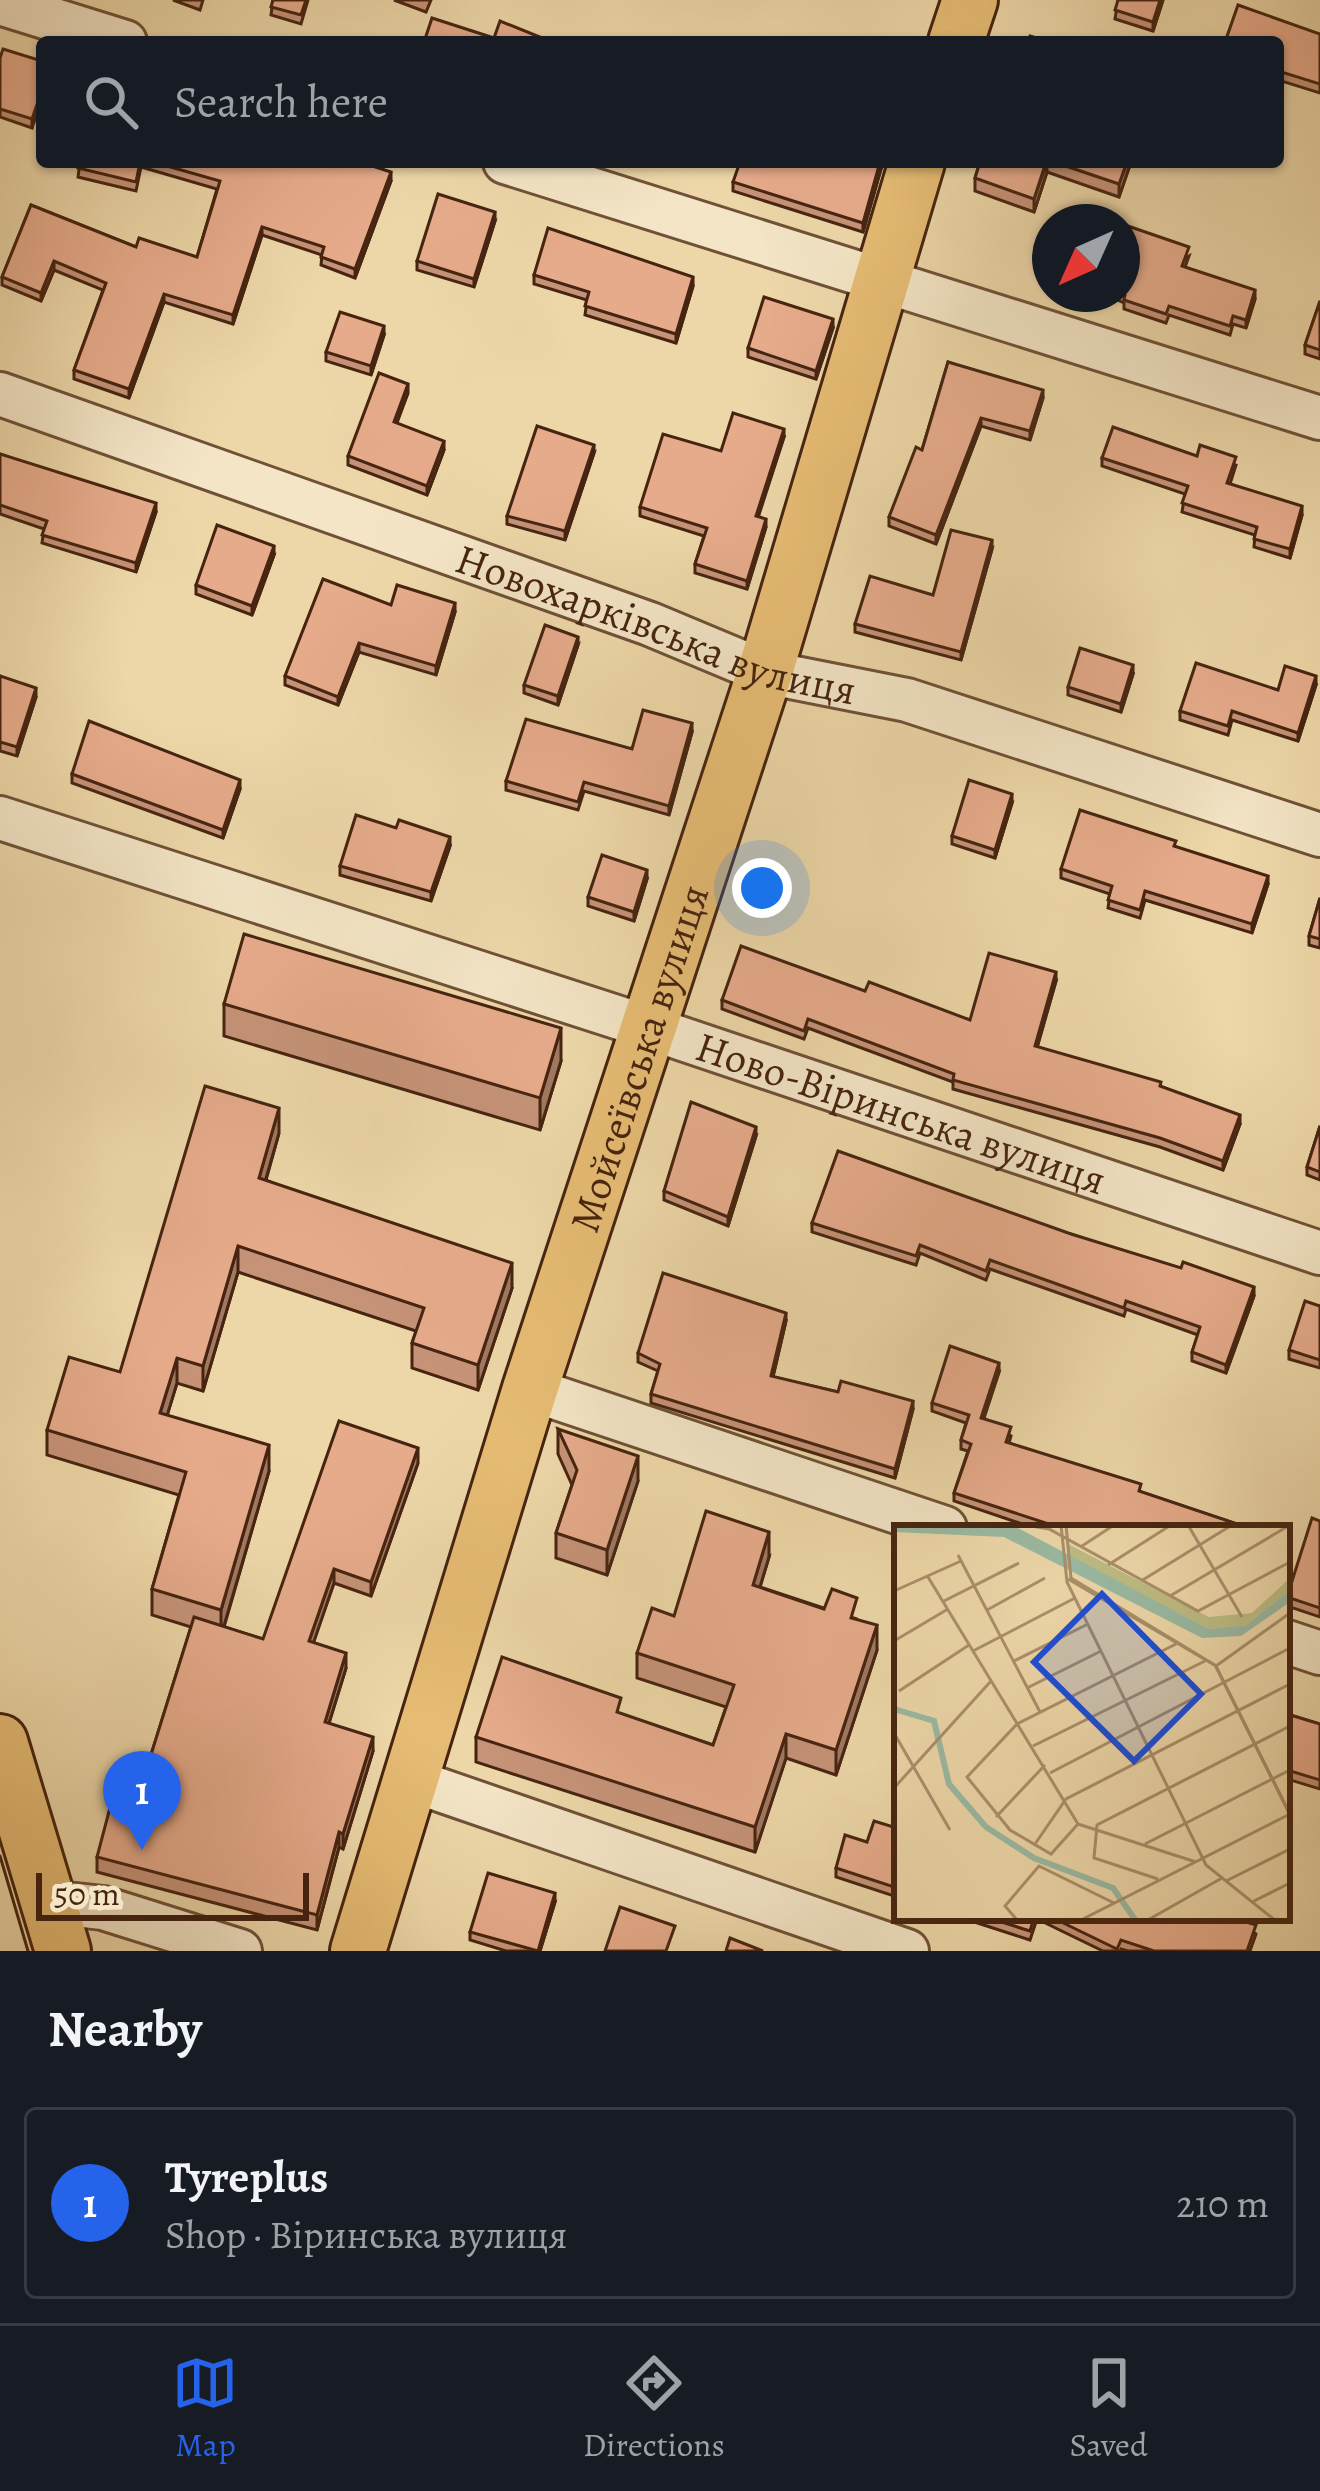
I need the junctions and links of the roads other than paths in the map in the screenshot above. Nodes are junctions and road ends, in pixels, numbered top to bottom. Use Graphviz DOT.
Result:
graph roads {
  1 [pos="970,0"];
  2 [pos="0,2"];
  3 [pos="106,36"];
  4 [pos="958,36"];
  5 [pos="525,168"];
  6 [pos="915,168"];
  7 [pos="878,280"];
  8 [pos="0,394"];
  9 [pos="1320,418"];
  10 [pos="765,672"];
  11 [pos="0,818"];
  12 [pos="1320,835"];
  13 [pos="650,1028"];
  14 [pos="1320,1253"];
  15 [pos="530,1390"];
  16 [pos="936,1525"];
  17 [pos="1290,1643"];
  18 [pos="1320,1652"];
  19 [pos="0,1742"];
  20 [pos="408,1779"];
  21 [pos="56,1927"];
  22 [pos="240,1951"];
  23 [pos="358,1951"];
  24 [pos="907,1951"];
  1 -- 4 [label="main road"];
  2 -- 3 [label="street"];
  5 -- 7 [label="street"];
  6 -- 7 [label="main road, Мойсеївська вулиця"];
  7 -- 9 [label="street"];
  7 -- 10 [label="main road, Мойсеївська вулиця"];
  8 -- 10 [label="street, Новохарківська вулиця"];
  10 -- 12 [label="street, Новохарківська вулиця"];
  10 -- 13 [label="main road, Мойсеївська вулиця"];
  11 -- 13 [label="street, Ново-Віринська вулиця"];
  13 -- 14 [label="street, Ново-Віринська вулиця"];
  13 -- 15 [label="main road, Мойсеївська вулиця"];
  15 -- 16 [label="street"];
  15 -- 20 [label="main road, Мойсеївська вулиця"];
  17 -- 18 [label="street"];
  19 -- 21 [label="main road"];
  20 -- 23 [label="main road, Мойсеївська вулиця"];
  20 -- 24 [label="street"];
  21 -- 22 [label="street"];
}
